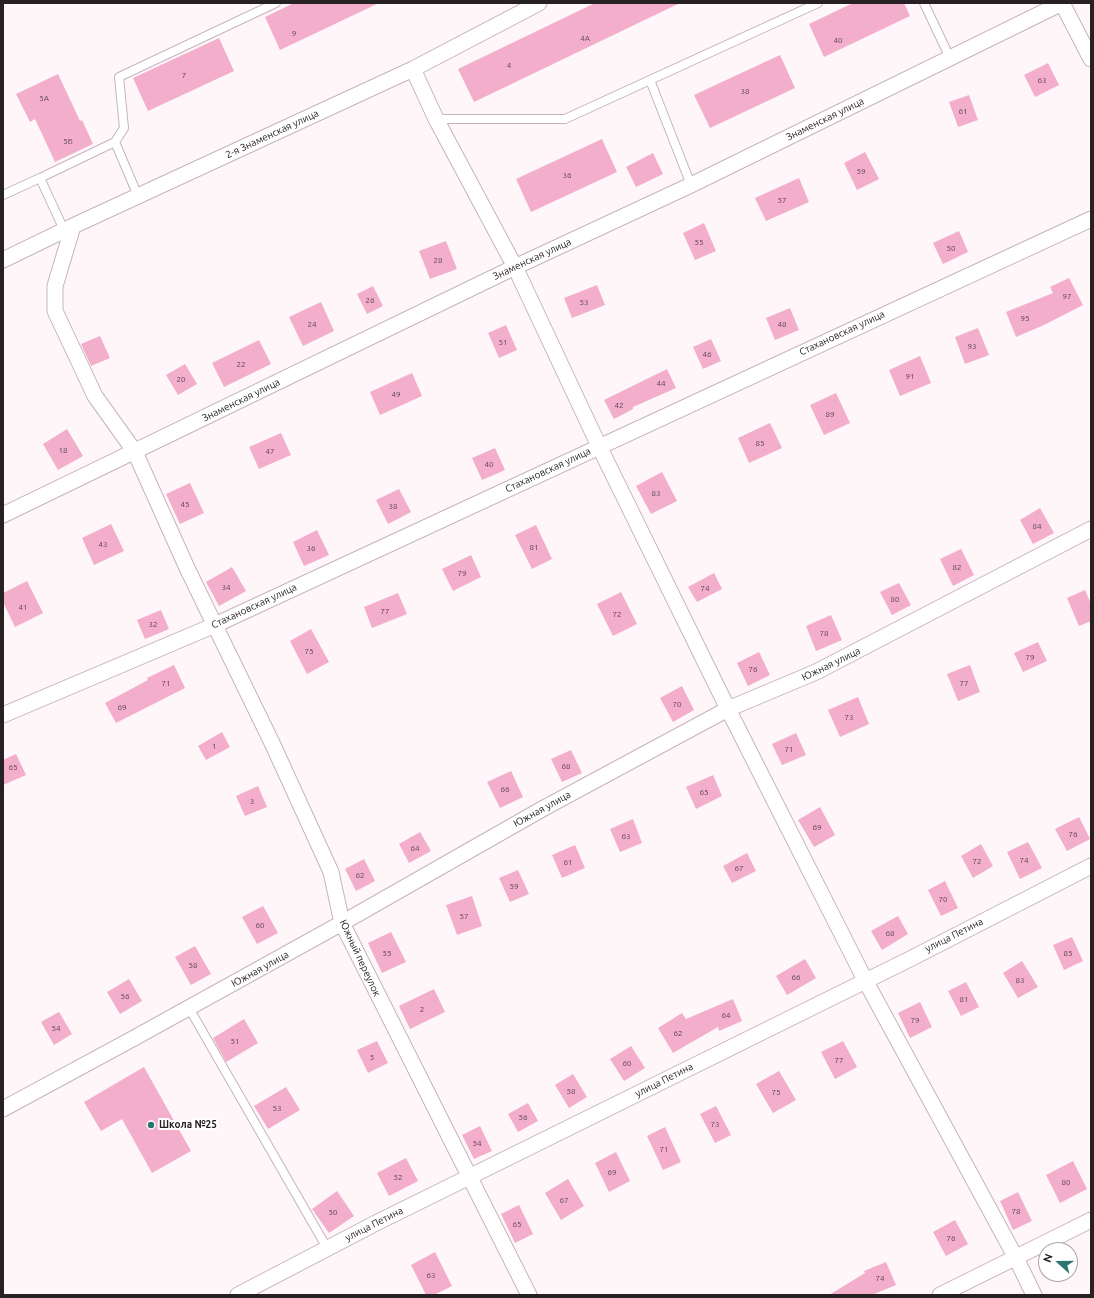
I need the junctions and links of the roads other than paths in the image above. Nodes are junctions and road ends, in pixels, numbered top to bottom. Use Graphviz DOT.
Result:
graph roads {
  1 [pos="276,3"];
  2 [pos="539,3"];
  3 [pos="818,3"];
  4 [pos="924,3"];
  5 [pos="1062,3"];
  6 [pos="950,58"];
  7 [pos="1091,59"];
  8 [pos="413,69"];
  9 [pos="650,80"];
  10 [pos="436,119"];
  11 [pos="115,142"];
  12 [pos="40,178"];
  13 [pos="691,185"];
  14 [pos="3,194"];
  15 [pos="138,196"];
  16 [pos="1091,218"];
  17 [pos="68,228"];
  18 [pos="3,260"];
  19 [pos="515,267"];
  20 [pos="600,446"];
  21 [pos="135,452"];
  22 [pos="3,515"];
  23 [pos="1091,529"];
  24 [pos="215,625"];
  25 [pos="728,708"];
  26 [pos="3,716"];
  27 [pos="1091,866"];
  28 [pos="342,923"];
  29 [pos="864,980"];
  30 [pos="189,1008"];
  31 [pos="3,1109"];
  32 [pos="469,1177"];
  33 [pos="1091,1220"];
  34 [pos="327,1248"];
  35 [pos="1016,1258"];
  36 [pos="238,1295"];
  37 [pos="529,1295"];
  38 [pos="940,1295"];
  39 [pos="1034,1295"];
  1 -- 11 [label="lane"];
  2 -- 8 [label="street, 2-я Знаменская улица"];
  3 -- 9 [label="lane"];
  4 -- 6 [label="lane"];
  5 -- 6 [label="street, Знаменская улица"];
  5 -- 7 [label="street"];
  6 -- 13 [label="street, Знаменская улица"];
  8 -- 10 [label="street"];
  8 -- 15 [label="street, 2-я Знаменская улица"];
  9 -- 10 [label="lane"];
  9 -- 13 [label="lane"];
  10 -- 19 [label="street"];
  11 -- 12 [label="lane"];
  11 -- 15 [label="lane"];
  12 -- 14 [label="lane"];
  12 -- 17 [label="lane"];
  13 -- 19 [label="street, Знаменская улица"];
  15 -- 17 [label="street, 2-я Знаменская улица"];
  16 -- 20 [label="street, Стахановская улица"];
  17 -- 18 [label="street, 2-я Знаменская улица"];
  17 -- 21 [label="street, Южный переулок"];
  19 -- 20 [label="street"];
  19 -- 21 [label="street, Знаменская улица"];
  20 -- 24 [label="street, Стахановская улица"];
  20 -- 25 [label="street"];
  21 -- 22 [label="street, Знаменская улица"];
  21 -- 24 [label="street, Южный переулок"];
  23 -- 25 [label="street, Южная улица"];
  24 -- 26 [label="street, Стахановская улица"];
  24 -- 28 [label="street, Южный переулок"];
  25 -- 28 [label="street, Южная улица"];
  25 -- 29 [label="street"];
  27 -- 29 [label="street, улица Петина"];
  28 -- 30 [label="street, Южная улица"];
  28 -- 32 [label="street, Южный переулок"];
  29 -- 32 [label="street, улица Петина"];
  29 -- 35 [label="street"];
  30 -- 31 [label="street, Южная улица"];
  30 -- 34 [label="lane"];
  32 -- 34 [label="street, улица Петина"];
  32 -- 37 [label="street, Южный переулок"];
  33 -- 35 [label="street"];
  34 -- 36 [label="street, улица Петина"];
  35 -- 38 [label="street"];
  35 -- 39 [label="street"];
}
